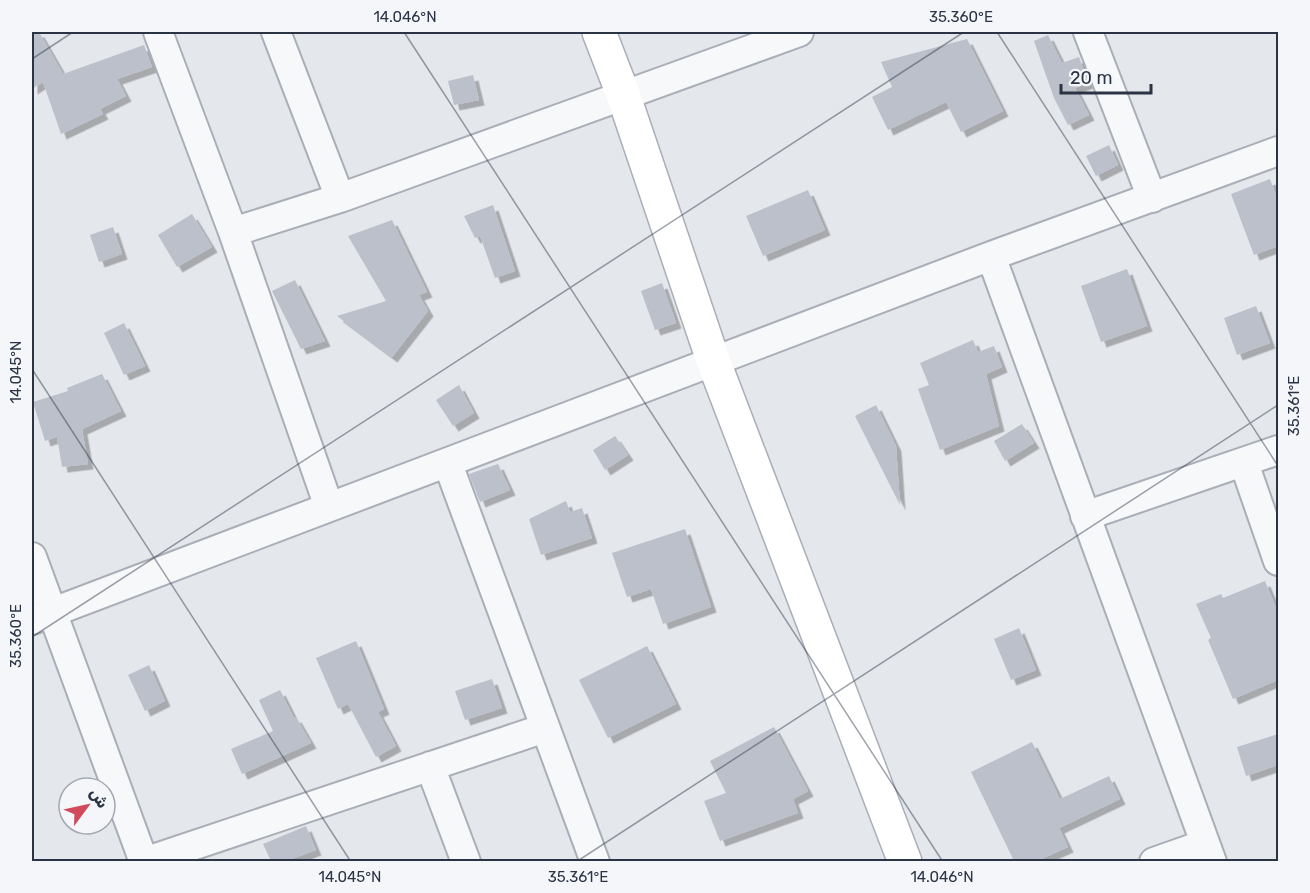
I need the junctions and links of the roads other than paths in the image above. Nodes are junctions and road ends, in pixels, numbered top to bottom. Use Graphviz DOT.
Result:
graph roads {
  1 [pos="158,32"];
  2 [pos="276,32"];
  3 [pos="599,32"];
  4 [pos="799,32"];
  5 [pos="1088,32"];
  6 [pos="623,94"];
  7 [pos="1278,151"];
  8 [pos="340,198"];
  9 [pos="1152,198"];
  10 [pos="233,232"];
  11 [pos="991,256"];
  12 [pos="713,360"];
  13 [pos="1278,450"];
  14 [pos="1244,463"];
  15 [pos="448,464"];
  16 [pos="329,507"];
  17 [pos="1085,516"];
  18 [pos="32,557"];
  19 [pos="1278,561"];
  20 [pos="42,616"];
  21 [pos="545,728"];
  22 [pos="430,766"];
  23 [pos="1209,853"];
  24 [pos="144,861"];
  25 [pos="466,861"];
  26 [pos="595,861"];
  27 [pos="904,861"];
  28 [pos="1154,861"];
  1 -- 10 [label="street"];
  2 -- 8 [label="street"];
  3 -- 6 [label="street"];
  4 -- 6 [label="street"];
  5 -- 9 [label="street"];
  6 -- 8 [label="street"];
  6 -- 12 [label="street"];
  7 -- 9 [label="street"];
  8 -- 10 [label="street"];
  9 -- 11 [label="street"];
  10 -- 16 [label="street"];
  11 -- 12 [label="street"];
  11 -- 17 [label="street"];
  12 -- 15 [label="street"];
  12 -- 27 [label="street"];
  13 -- 14 [label="street"];
  14 -- 17 [label="street"];
  14 -- 19 [label="street"];
  15 -- 16 [label="street"];
  15 -- 21 [label="street"];
  16 -- 20 [label="street"];
  17 -- 23 [label="street"];
  18 -- 20 [label="street"];
  20 -- 24 [label="street"];
  21 -- 22 [label="street"];
  21 -- 26 [label="street"];
  22 -- 24 [label="street"];
  22 -- 25 [label="street"];
  23 -- 28 [label="street"];
}
